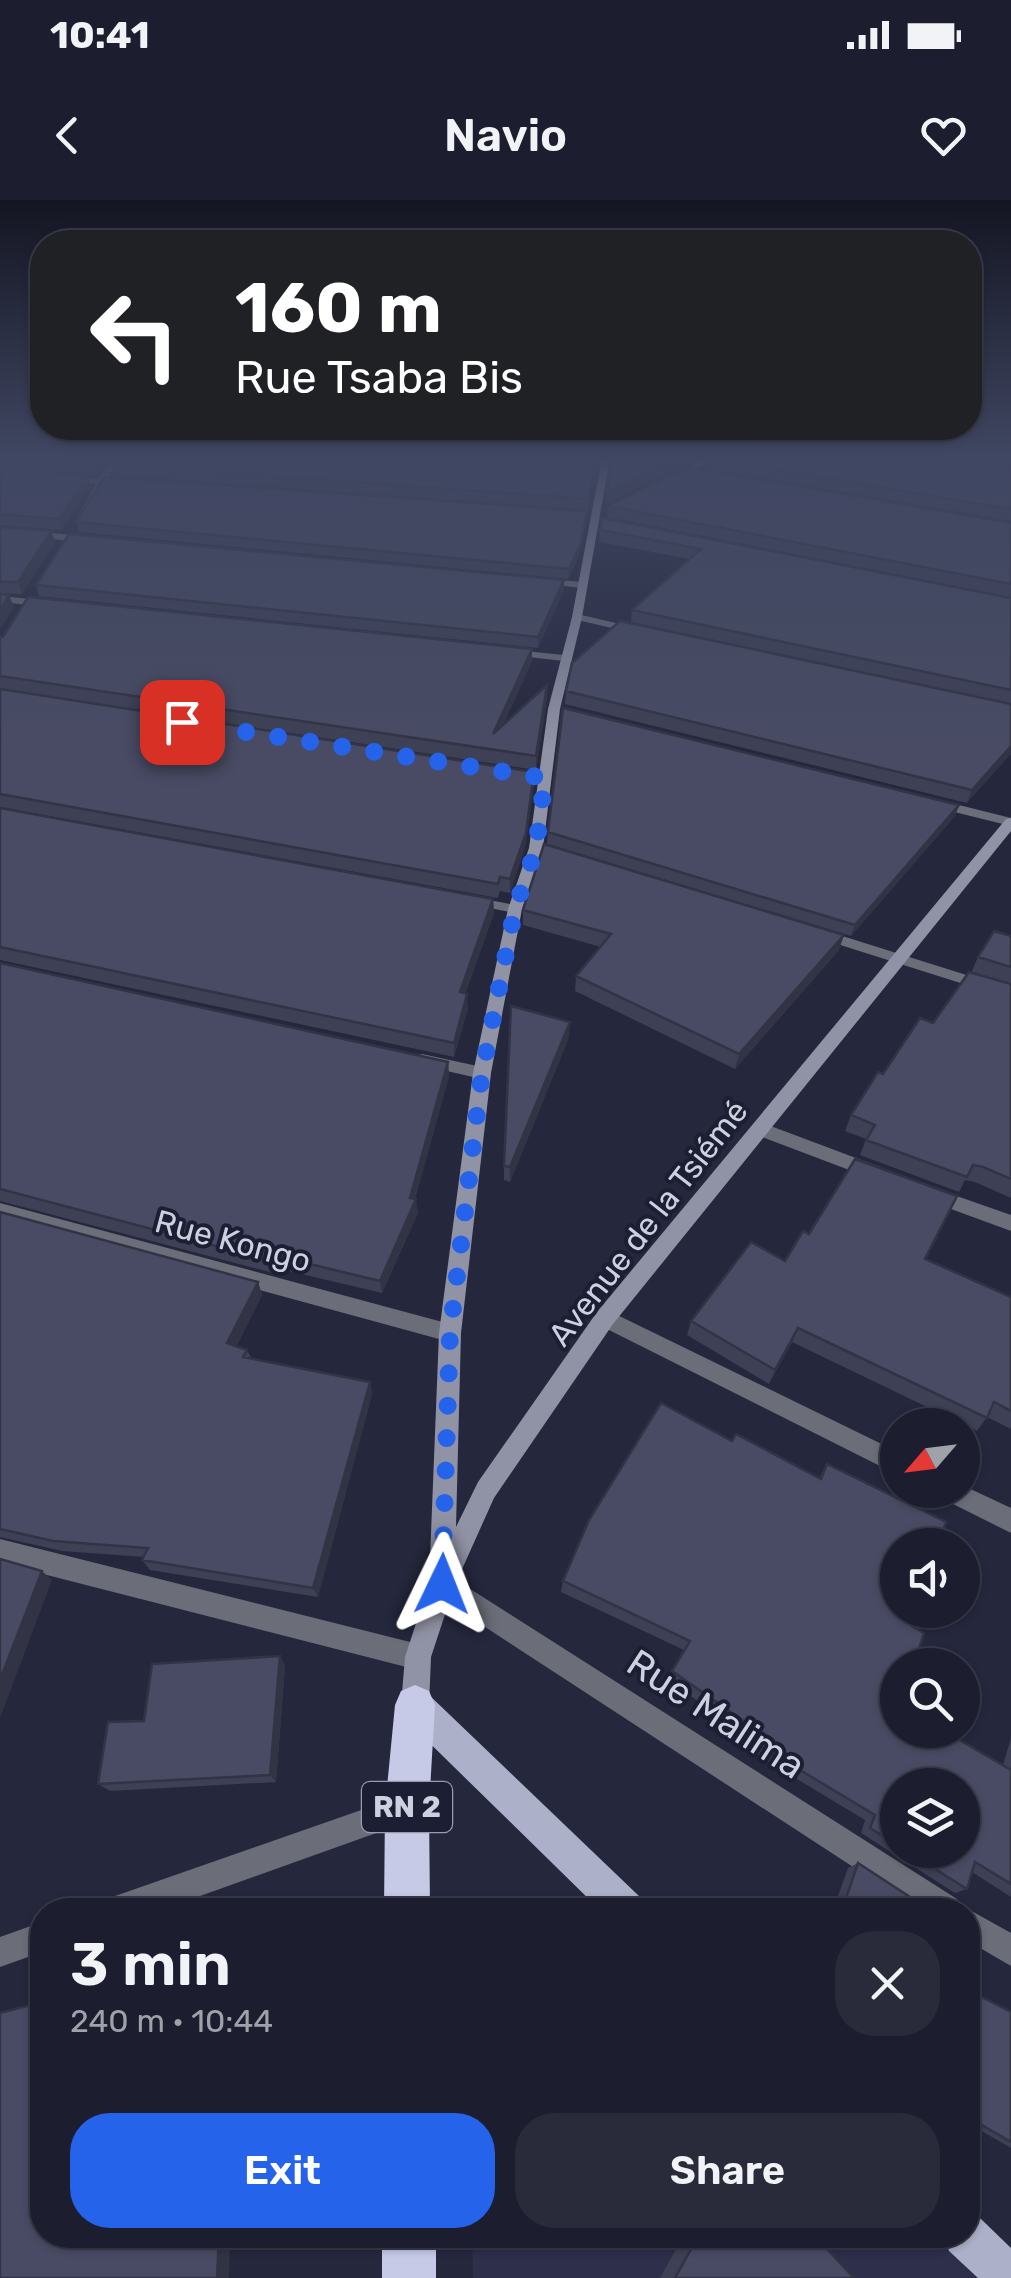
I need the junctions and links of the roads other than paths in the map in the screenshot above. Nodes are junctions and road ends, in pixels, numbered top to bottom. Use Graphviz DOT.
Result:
graph roads {
  1 [pos="590,555"];
  2 [pos="526,579"];
  3 [pos="582,584"];
  4 [pos="36,586"];
  5 [pos="0,598"];
  6 [pos="26,602"];
  7 [pos="65,606"];
  8 [pos="17,616"];
  9 [pos="577,617"];
  10 [pos="654,634"];
  11 [pos="489,650"];
  12 [pos="564,658"];
  13 [pos="554,709"];
  14 [pos="573,714"];
  15 [pos="526,776"];
  16 [pos="545,778"];
  17 [pos="916,798"];
  18 [pos="1011,822"];
  19 [pos="536,848"];
  20 [pos="554,853"];
  21 [pos="459,898"];
  22 [pos="515,909"];
  23 [pos="812,932"];
  24 [pos="900,959"];
  25 [pos="1011,994"];
  26 [pos="406,1056"];
  27 [pos="482,1073"];
  28 [pos="760,1129"];
  29 [pos="0,1211"];
  30 [pos="1011,1223"];
  31 [pos="605,1318"];
  32 [pos="450,1333"];
  33 [pos="880,1455"];
  34 [pos="980,1506"];
  35 [pos="1011,1521"];
  36 [pos="0,1551"];
  37 [pos="442,1584"];
  38 [pos="418,1658"];
  39 [pos="415,1705"];
  40 [pos="407,1808"];
  41 [pos="152,1898"];
  42 [pos="407,1898"];
  43 [pos="615,1898"];
  44 [pos="927,1898"];
  45 [pos="980,1932"];
  46 [pos="30,1941"];
  47 [pos="0,1952"];
  48 [pos="1011,1952"];
  49 [pos="409,2248"];
  50 [pos="979,2248"];
  51 [pos="410,2278"];
  52 [pos="1010,2278"];
  1 -- 3 [label="street"];
  2 -- 3 [label="street"];
  3 -- 9 [label="street"];
  4 -- 6 [label="street"];
  5 -- 6 [label="street"];
  6 -- 7 [label="street"];
  6 -- 8 [label="street"];
  9 -- 10 [label="street"];
  9 -- 12 [label="street"];
  11 -- 12 [label="street"];
  12 -- 13 [label="street"];
  13 -- 14 [label="street"];
  13 -- 16 [label="street"];
  15 -- 16 [label="street"];
  16 -- 19 [label="street"];
  17 -- 18 [label="street"];
  18 -- 24 [label="street, Avenue de la Tsiémé"];
  19 -- 20 [label="street"];
  19 -- 22 [label="street"];
  21 -- 22 [label="street"];
  22 -- 27 [label="street"];
  23 -- 24 [label="street"];
  24 -- 25 [label="street"];
  24 -- 28 [label="street, Avenue de la Tsiémé"];
  26 -- 27 [label="street"];
  27 -- 32 [label="street"];
  28 -- 30 [label="street"];
  28 -- 31 [label="street, Avenue de la Tsiémé"];
  29 -- 32 [label="street, Rue Kongo"];
  31 -- 33 [label="street"];
  31 -- 37 [label="street, Avenue de la Tsiémé"];
  32 -- 37 [label="street"];
  34 -- 35 [label="street"];
  36 -- 38 [label="street"];
  37 -- 38 [label="street, Avenue de la Tsiémé"];
  37 -- 44 [label="street, Rue Malima"];
  38 -- 39 [label="street, Avenue de la Tsiémé"];
  39 -- 40 [label="highway, RN 2"];
  39 -- 43 [label="main road"];
  40 -- 41 [label="street"];
  40 -- 42 [label="highway, RN 2"];
  45 -- 48 [label="street"];
  46 -- 47 [label="street"];
  49 -- 51 [label="highway"];
  50 -- 52 [label="main road"];
}
